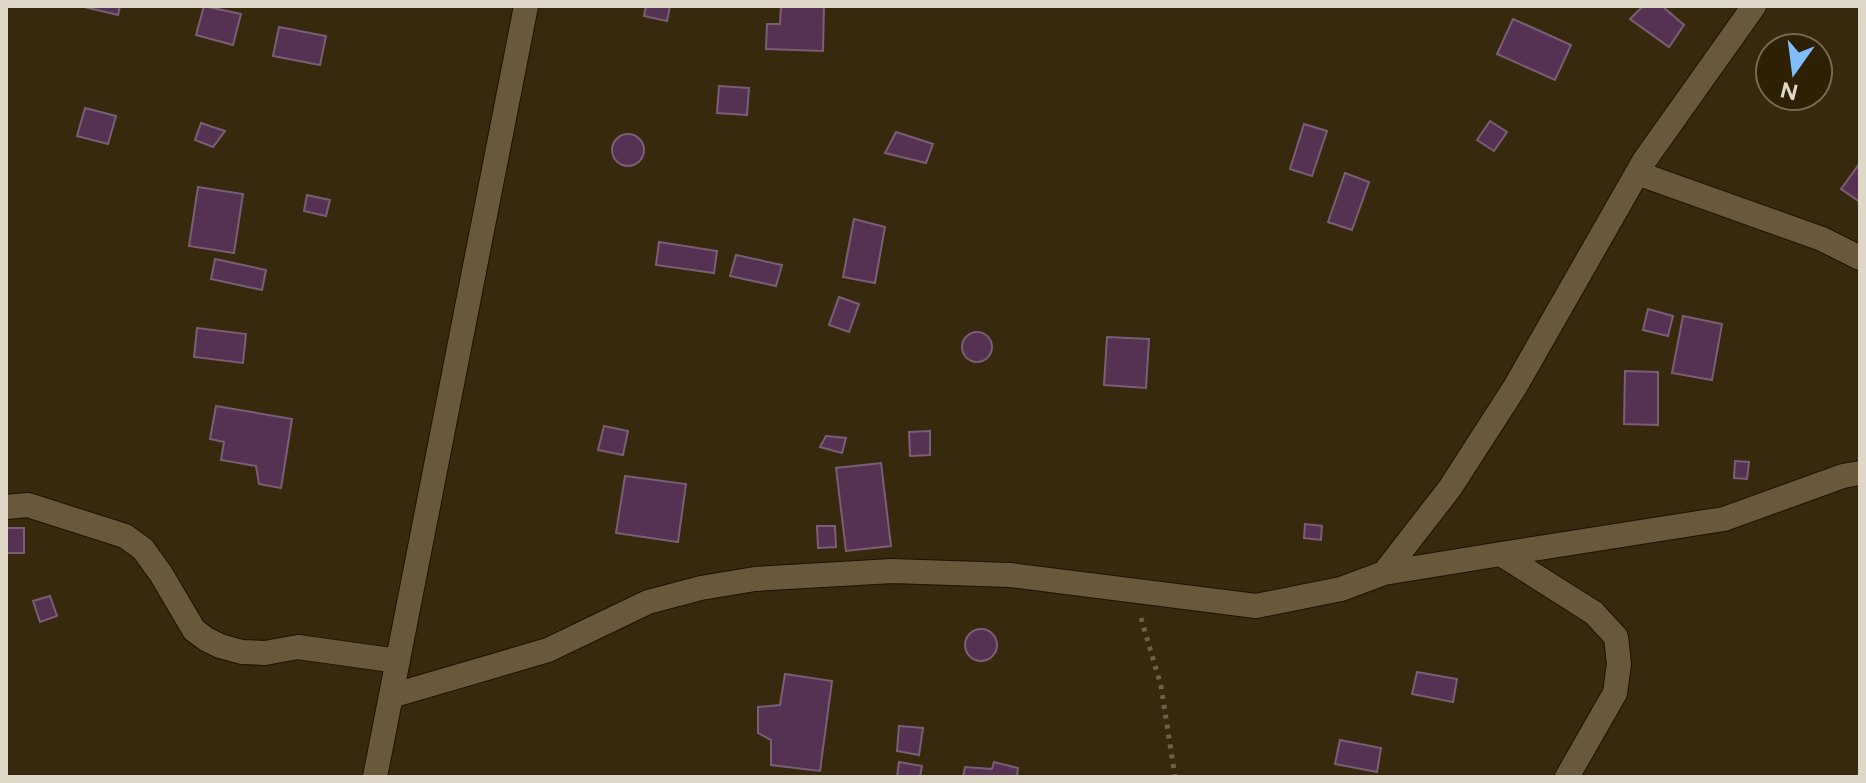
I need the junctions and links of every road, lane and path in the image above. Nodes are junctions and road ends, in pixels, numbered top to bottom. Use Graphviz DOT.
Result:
graph roads {
  1 [pos="526,6"];
  2 [pos="1754,6"];
  3 [pos="1637,173"];
  4 [pos="1860,258"];
  5 [pos="1860,473"];
  6 [pos="6,507"];
  7 [pos="1501,554"];
  8 [pos="1384,573"];
  9 [pos="1133,590"];
  10 [pos="398,661"];
  11 [pos="391,696"];
  12 [pos="375,777"];
  13 [pos="1175,777"];
  14 [pos="1567,777"];
  1 -- 10 [label="street"];
  2 -- 3 [label="street"];
  3 -- 4 [label="street"];
  3 -- 8 [label="street"];
  5 -- 7 [label="street"];
  6 -- 10 [label="street"];
  7 -- 8 [label="street"];
  7 -- 14 [label="street"];
  8 -- 9 [label="street"];
  9 -- 11 [label="street"];
  9 -- 13 [label="path"];
  10 -- 11 [label="street"];
  11 -- 12 [label="street"];
}
